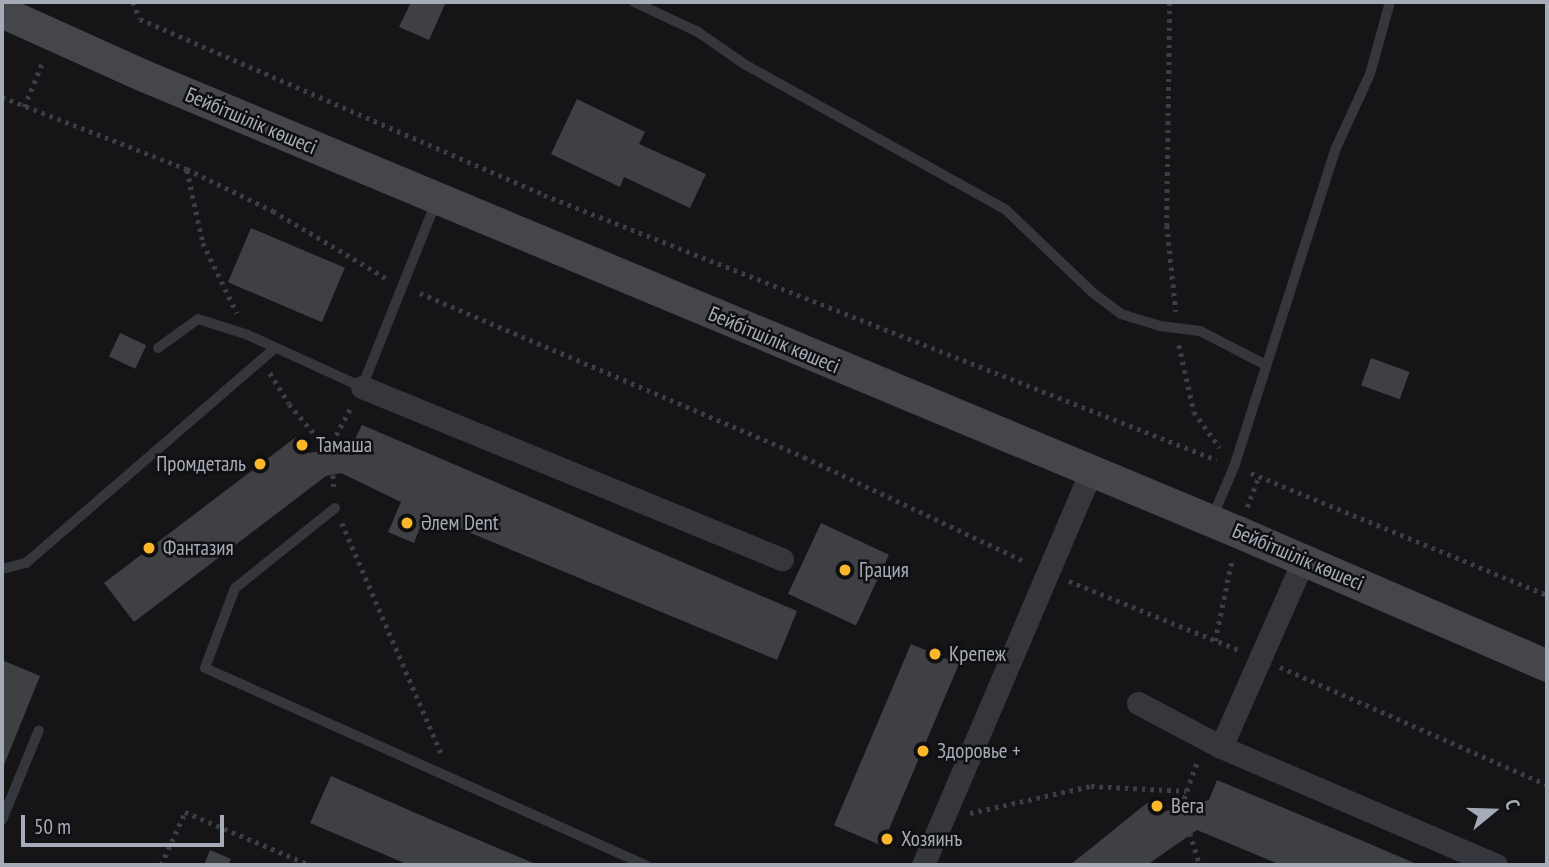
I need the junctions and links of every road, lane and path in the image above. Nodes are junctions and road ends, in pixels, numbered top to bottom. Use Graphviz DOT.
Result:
graph roads {
  1 [pos="133,2"];
  2 [pos="635,2"];
  3 [pos="1170,2"];
  4 [pos="1390,2"];
  5 [pos="2,12"];
  6 [pos="2,97"];
  7 [pos="437,199"];
  8 [pos="401,285"];
  9 [pos="1177,327"];
  10 [pos="158,348"];
  11 [pos="275,348"];
  12 [pos="1264,364"];
  13 [pos="362,387"];
  14 [pos="328,450"];
  15 [pos="1234,467"];
  16 [pos="1090,473"];
  17 [pos="333,475"];
  18 [pos="335,508"];
  19 [pos="1211,520"];
  20 [pos="782,559"];
  21 [pos="1304,559"];
  22 [pos="2,569"];
  23 [pos="1046,571"];
  24 [pos="1547,595"];
  25 [pos="1263,660"];
  26 [pos="1547,666"];
  27 [pos="1138,704"];
  28 [pos="39,730"];
  29 [pos="1213,743"];
  30 [pos="452,779"];
  31 [pos="1547,785"];
  32 [pos="1186,791"];
  33 [pos="1181,807"];
  34 [pos="944,817"];
  35 [pos="2,820"];
  36 [pos="1189,833"];
  37 [pos="161,865"];
  38 [pos="310,865"];
  39 [pos="646,865"];
  40 [pos="923,865"];
  41 [pos="1200,865"];
  42 [pos="1496,865"];
  1 -- 15 [label="path"];
  2 -- 9 [label="lane"];
  3 -- 9 [label="path"];
  4 -- 12 [label="lane"];
  5 -- 7 [label="street, Бейбітшілік көшесі"];
  6 -- 8 [label="path"];
  7 -- 8 [label="lane"];
  7 -- 16 [label="street, Бейбітшілік көшесі"];
  8 -- 13 [label="lane"];
  8 -- 23 [label="path"];
  9 -- 12 [label="lane"];
  9 -- 15 [label="path"];
  10 -- 11 [label="lane"];
  11 -- 13 [label="lane"];
  11 -- 22 [label="lane"];
  12 -- 15 [label="lane"];
  13 -- 14 [label="path"];
  13 -- 20 [label="street"];
  15 -- 19 [label="lane"];
  15 -- 24 [label="path"];
  16 -- 19 [label="street, Бейбітшілік көшесі"];
  16 -- 23 [label="street"];
  17 -- 18 [label="path"];
  18 -- 30 [label="path"];
  18 -- 30 [label="lane"];
  19 -- 21 [label="street, Бейбітшілік көшесі"];
  21 -- 25 [label="street"];
  21 -- 26 [label="street, Бейбітшілік көшесі"];
  23 -- 25 [label="path"];
  23 -- 34 [label="street"];
  25 -- 29 [label="street"];
  25 -- 31 [label="path"];
  27 -- 29 [label="street"];
  28 -- 35 [label="lane"];
  29 -- 32 [label="path"];
  29 -- 42 [label="street"];
  30 -- 39 [label="lane"];
  32 -- 33 [label="path"];
  32 -- 34 [label="path"];
  34 -- 40 [label="street"];
  36 -- 41 [label="path"];
  37 -- 38 [label="path"];
}
